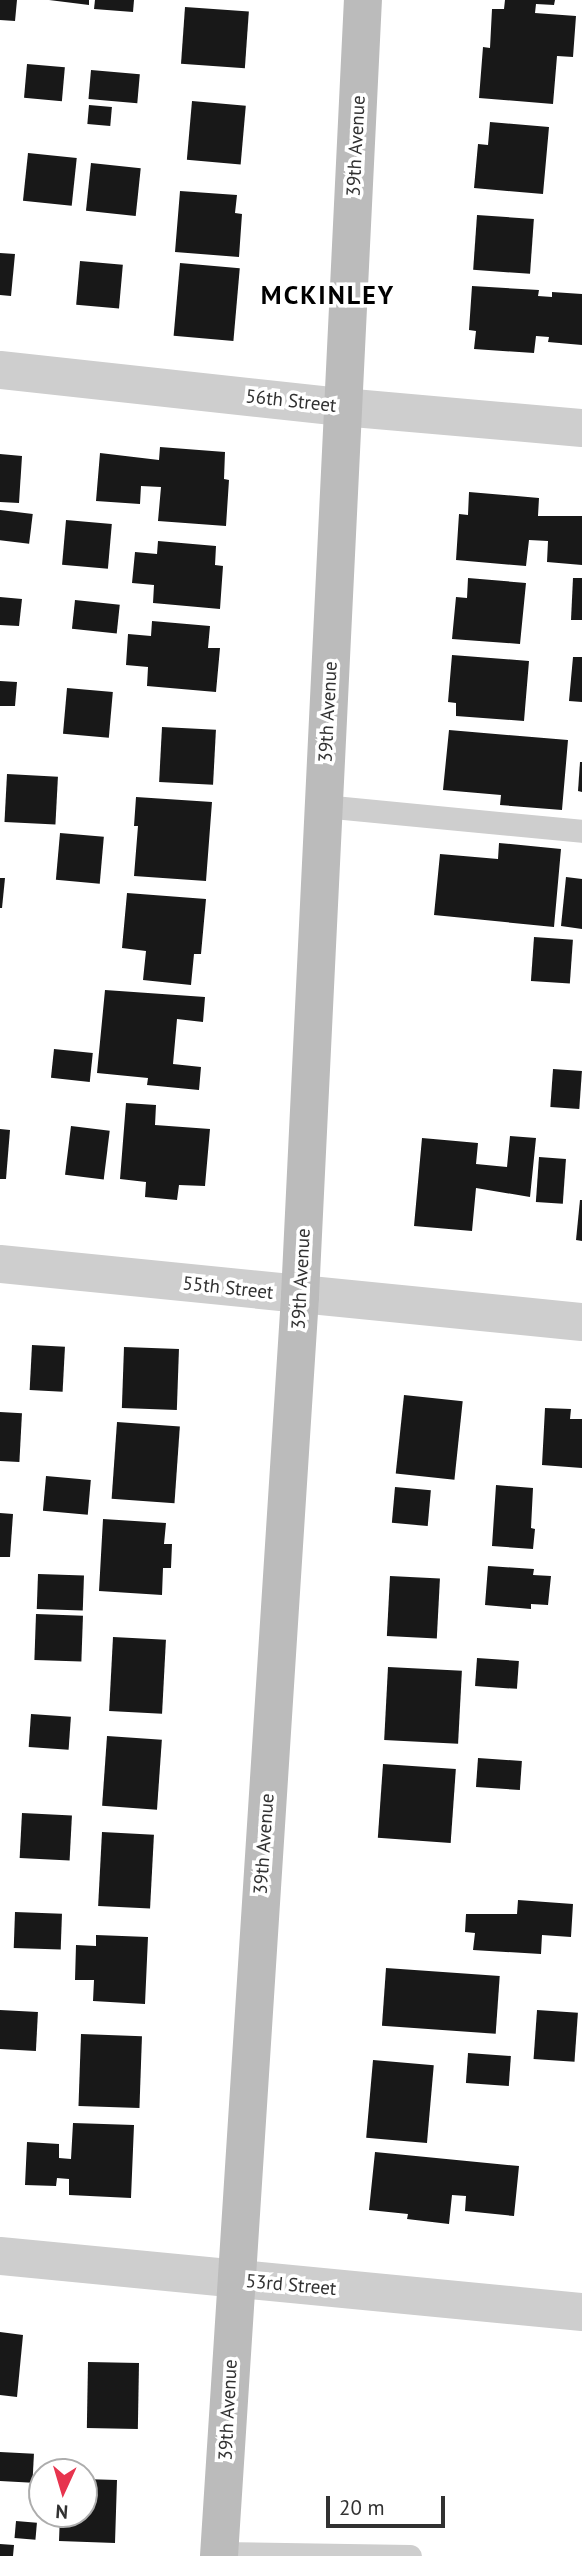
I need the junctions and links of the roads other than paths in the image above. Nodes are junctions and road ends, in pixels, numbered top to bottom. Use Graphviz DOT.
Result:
graph roads {
  1 [pos="363,0"];
  2 [pos="0,370"];
  3 [pos="342,407"];
  4 [pos="582,428"];
  5 [pos="323,806"];
  6 [pos="582,831"];
  7 [pos="0,1264"];
  8 [pos="300,1296"];
  9 [pos="582,1322"];
  10 [pos="0,2256"];
  11 [pos="235,2280"];
  12 [pos="582,2312"];
  13 [pos="219,2554"];
  14 [pos="410,2556"];
  1 -- 3 [label="main road, 39th Avenue"];
  2 -- 3 [label="street, 56th Street"];
  3 -- 4 [label="street, 56th Street"];
  3 -- 5 [label="main road, 39th Avenue"];
  5 -- 6 [label="lane"];
  5 -- 8 [label="main road, 39th Avenue"];
  7 -- 8 [label="street, 55th Street"];
  8 -- 9 [label="street, 55th Street"];
  8 -- 11 [label="main road, 39th Avenue"];
  10 -- 11 [label="street, 53rd Street"];
  11 -- 12 [label="street, 53rd Street"];
  11 -- 13 [label="main road, 39th Avenue"];
  13 -- 14 [label="lane"];
}
